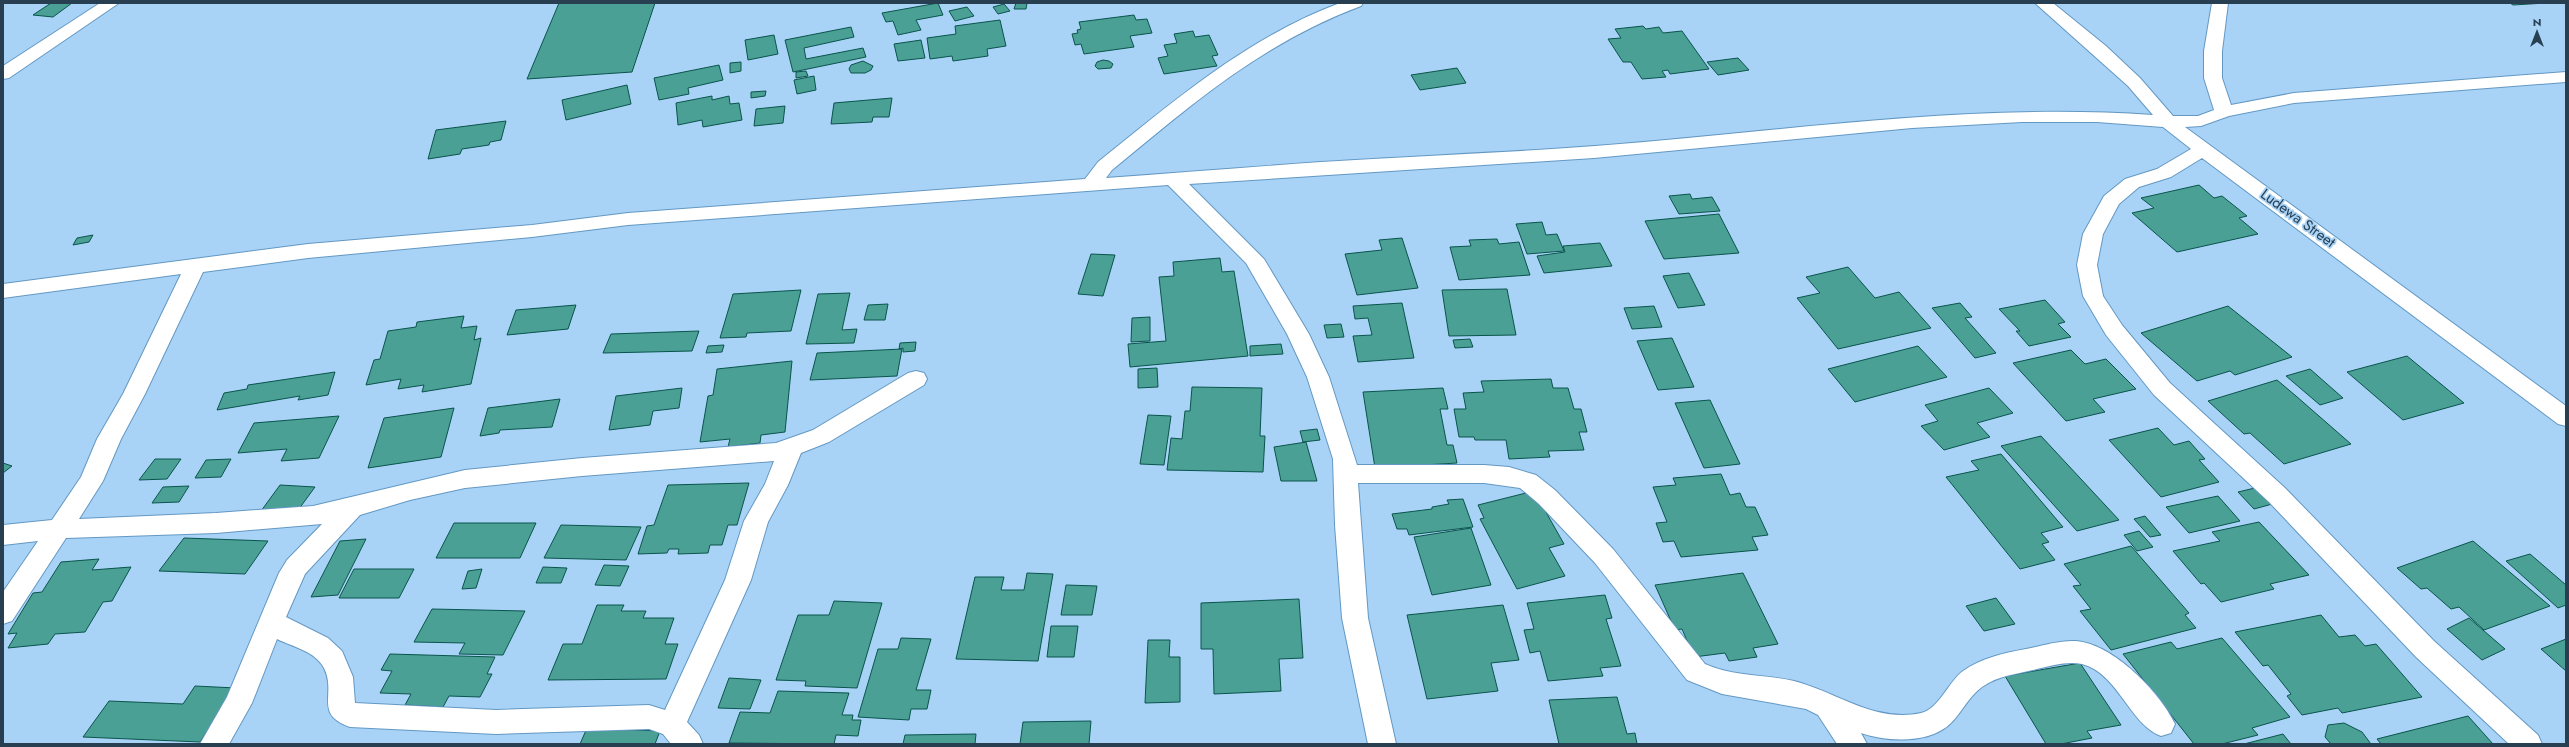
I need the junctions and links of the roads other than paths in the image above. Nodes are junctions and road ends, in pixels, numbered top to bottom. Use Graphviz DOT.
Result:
graph roads {
  1 [pos="111,3"];
  2 [pos="1355,3"];
  3 [pos="2043,3"];
  4 [pos="2220,3"];
  5 [pos="3,74"];
  6 [pos="2566,77"];
  7 [pos="2224,112"];
  8 [pos="2168,122"];
  9 [pos="2203,150"];
  10 [pos="1174,179"];
  11 [pos="1091,184"];
  12 [pos="195,267"];
  13 [pos="3,291"];
  14 [pos="916,379"];
  15 [pos="2566,418"];
  16 [pos="791,448"];
  17 [pos="1345,474"];
  18 [pos="352,508"];
  19 [pos="60,529"];
  20 [pos="3,535"];
  21 [pos="3,613"];
  22 [pos="271,619"];
  23 [pos="1829,708"];
  24 [pos="2161,724"];
  25 [pos="680,735"];
  26 [pos="214,744"];
  27 [pos="1382,744"];
  28 [pos="1853,744"];
  29 [pos="2528,744"];
  1 -- 5 [label="street"];
  2 -- 11 [label="street"];
  3 -- 8 [label="street, Ludewa Street"];
  4 -- 7 [label="street"];
  6 -- 7 [label="street"];
  7 -- 8 [label="street"];
  8 -- 9 [label="street, Ludewa Street"];
  8 -- 10 [label="street"];
  9 -- 15 [label="street, Ludewa Street"];
  9 -- 29 [label="street"];
  10 -- 11 [label="street"];
  10 -- 17 [label="street"];
  11 -- 12 [label="street"];
  12 -- 13 [label="street"];
  12 -- 19 [label="street"];
  14 -- 16 [label="street"];
  16 -- 18 [label="street"];
  16 -- 25 [label="street"];
  17 -- 23 [label="street"];
  17 -- 27 [label="street"];
  18 -- 19 [label="street"];
  18 -- 22 [label="street"];
  19 -- 20 [label="street"];
  19 -- 21 [label="street"];
  22 -- 25 [label="street"];
  22 -- 26 [label="street"];
  23 -- 24 [label="street"];
  23 -- 28 [label="street"];
}
